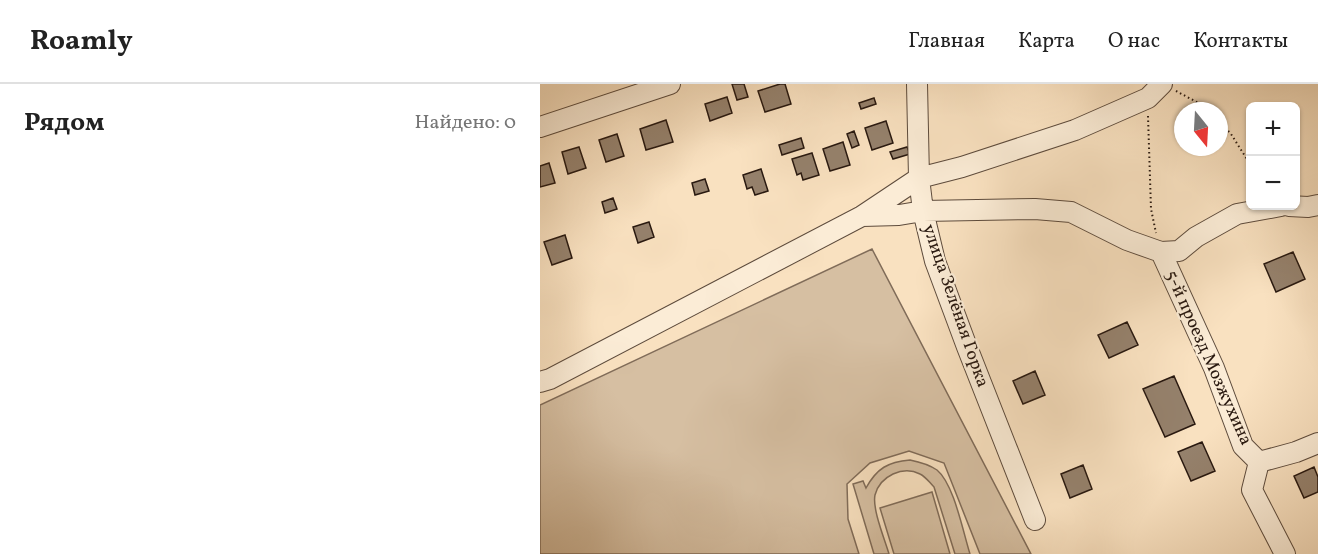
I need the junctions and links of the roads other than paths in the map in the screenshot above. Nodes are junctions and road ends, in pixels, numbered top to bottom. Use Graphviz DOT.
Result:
graph roads {
  1 [pos="670,84"];
  2 [pos="917,84"];
  3 [pos="1158,89"];
  4 [pos="540,127"];
  5 [pos="919,178"];
  6 [pos="1318,205"];
  7 [pos="1300,207"];
  8 [pos="1259,210"];
  9 [pos="923,211"];
  10 [pos="862,216"];
  11 [pos="1161,252"];
  12 [pos="540,382"];
  13 [pos="1318,443"];
  14 [pos="1259,462"];
  15 [pos="1035,520"];
  16 [pos="1285,554"];
  1 -- 4 [label="street"];
  2 -- 5 [label="street, улица Зелёная Горка"];
  3 -- 5 [label="street"];
  5 -- 9 [label="street, улица Зелёная Горка"];
  5 -- 10 [label="street"];
  6 -- 7 [label="street"];
  8 -- 11 [label="street"];
  9 -- 10 [label="street"];
  9 -- 11 [label="street"];
  9 -- 15 [label="street, улица Зелёная Горка"];
  10 -- 12 [label="street"];
  11 -- 14 [label="street, 5-й проезд Мозжухина"];
  13 -- 14 [label="street, 5-й проезд Мозжухина"];
  14 -- 16 [label="street, 5-й проезд Мозжухина"];
}
